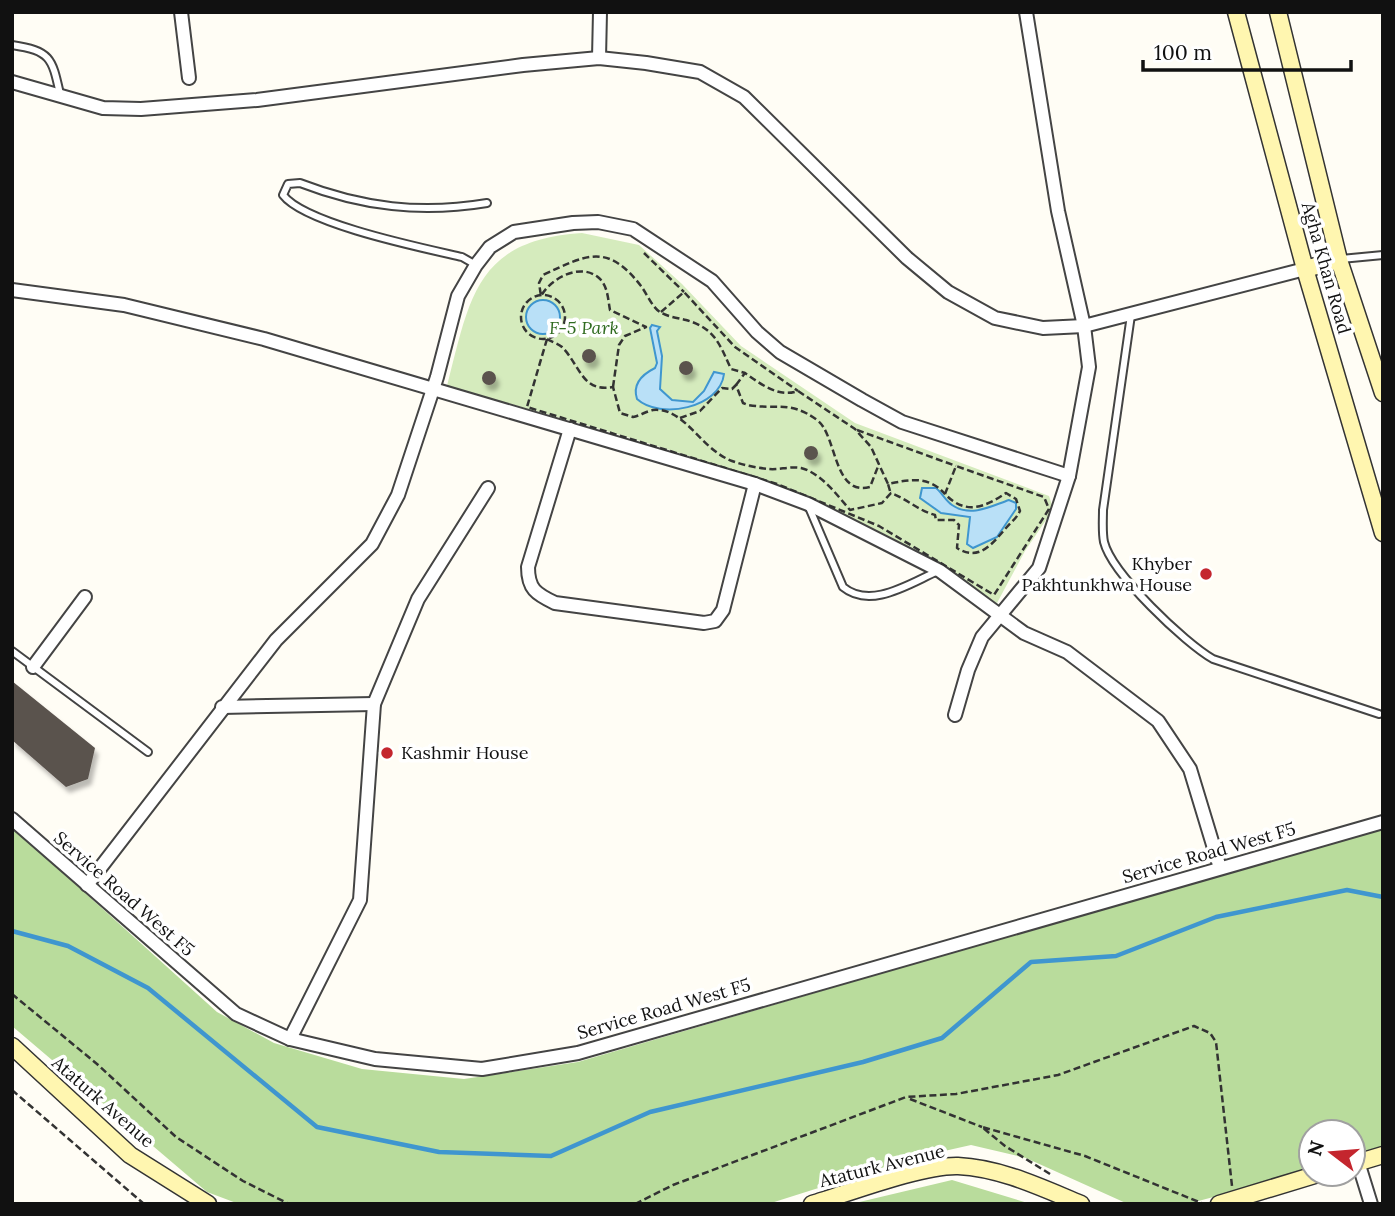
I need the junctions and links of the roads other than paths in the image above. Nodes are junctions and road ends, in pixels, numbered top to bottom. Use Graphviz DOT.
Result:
graph roads {
  1 [pos="181,12"];
  2 [pos="600,12"];
  3 [pos="1026,12"];
  4 [pos="1236,12"];
  5 [pos="1278,12"];
  6 [pos="12,45"];
  7 [pos="599,58"];
  8 [pos="189,78"];
  9 [pos="12,82"];
  10 [pos="60,94"];
  11 [pos="487,202"];
  12 [pos="1383,255"];
  13 [pos="1339,260"];
  14 [pos="476,265"];
  15 [pos="1305,269"];
  16 [pos="12,290"];
  17 [pos="1131,315"];
  18 [pos="1084,326"];
  19 [pos="1377,352"];
  20 [pos="432,390"];
  21 [pos="1383,393"];
  22 [pos="570,429"];
  23 [pos="1069,476"];
  24 [pos="755,484"];
  25 [pos="488,488"];
  26 [pos="808,504"];
  27 [pos="1383,533"];
  28 [pos="940,571"];
  29 [pos="85,597"];
  30 [pos="1001,616"];
  31 [pos="12,651"];
  32 [pos="33,667"];
  33 [pos="374,705"];
  34 [pos="222,707"];
  35 [pos="1379,714"];
  36 [pos="955,715"];
  37 [pos="148,752"];
  38 [pos="12,819"];
  39 [pos="1383,822"];
  40 [pos="1220,868"];
  41 [pos="88,884"];
  42 [pos="290,1039"];
  43 [pos="12,1046"];
  44 [pos="1297,1180"];
  45 [pos="208,1204"];
  46 [pos="812,1204"];
  47 [pos="1082,1204"];
  48 [pos="1219,1204"];
  1 -- 8 [label="street"];
  2 -- 7 [label="street"];
  3 -- 18 [label="street"];
  4 -- 15 [label="street, Agha Khan Road"];
  5 -- 13 [label="street, Agha Khan Road"];
  6 -- 10 [label="lane"];
  7 -- 10 [label="street"];
  7 -- 18 [label="street"];
  9 -- 10 [label="street"];
  11 -- 14 [label="lane"];
  12 -- 13 [label="lane"];
  13 -- 15 [label="street"];
  13 -- 19 [label="street, Agha Khan Road"];
  14 -- 20 [label="street"];
  14 -- 23 [label="street"];
  15 -- 17 [label="street"];
  15 -- 27 [label="street, Agha Khan Road"];
  16 -- 20 [label="street"];
  17 -- 18 [label="street"];
  17 -- 35 [label="lane"];
  18 -- 23 [label="street"];
  19 -- 21 [label="street, Agha Khan Road"];
  20 -- 22 [label="street"];
  20 -- 34 [label="street"];
  22 -- 24 [label="street"];
  22 -- 24 [label="street"];
  23 -- 30 [label="street"];
  24 -- 26 [label="street"];
  25 -- 33 [label="street"];
  26 -- 28 [label="street"];
  26 -- 28 [label="lane"];
  28 -- 30 [label="street"];
  29 -- 32 [label="street"];
  30 -- 36 [label="street"];
  30 -- 40 [label="street"];
  31 -- 32 [label="lane"];
  32 -- 37 [label="lane"];
  33 -- 34 [label="street"];
  33 -- 42 [label="street"];
  34 -- 41 [label="street"];
  38 -- 41 [label="street, Service Road West F5"];
  39 -- 40 [label="street, Service Road West F5"];
  40 -- 42 [label="street, Service Road West F5"];
  41 -- 42 [label="street, Service Road West F5"];
  43 -- 45 [label="street, Ataturk Avenue"];
  44 -- 48 [label="street"];
  46 -- 47 [label="street, Ataturk Avenue"];
}
